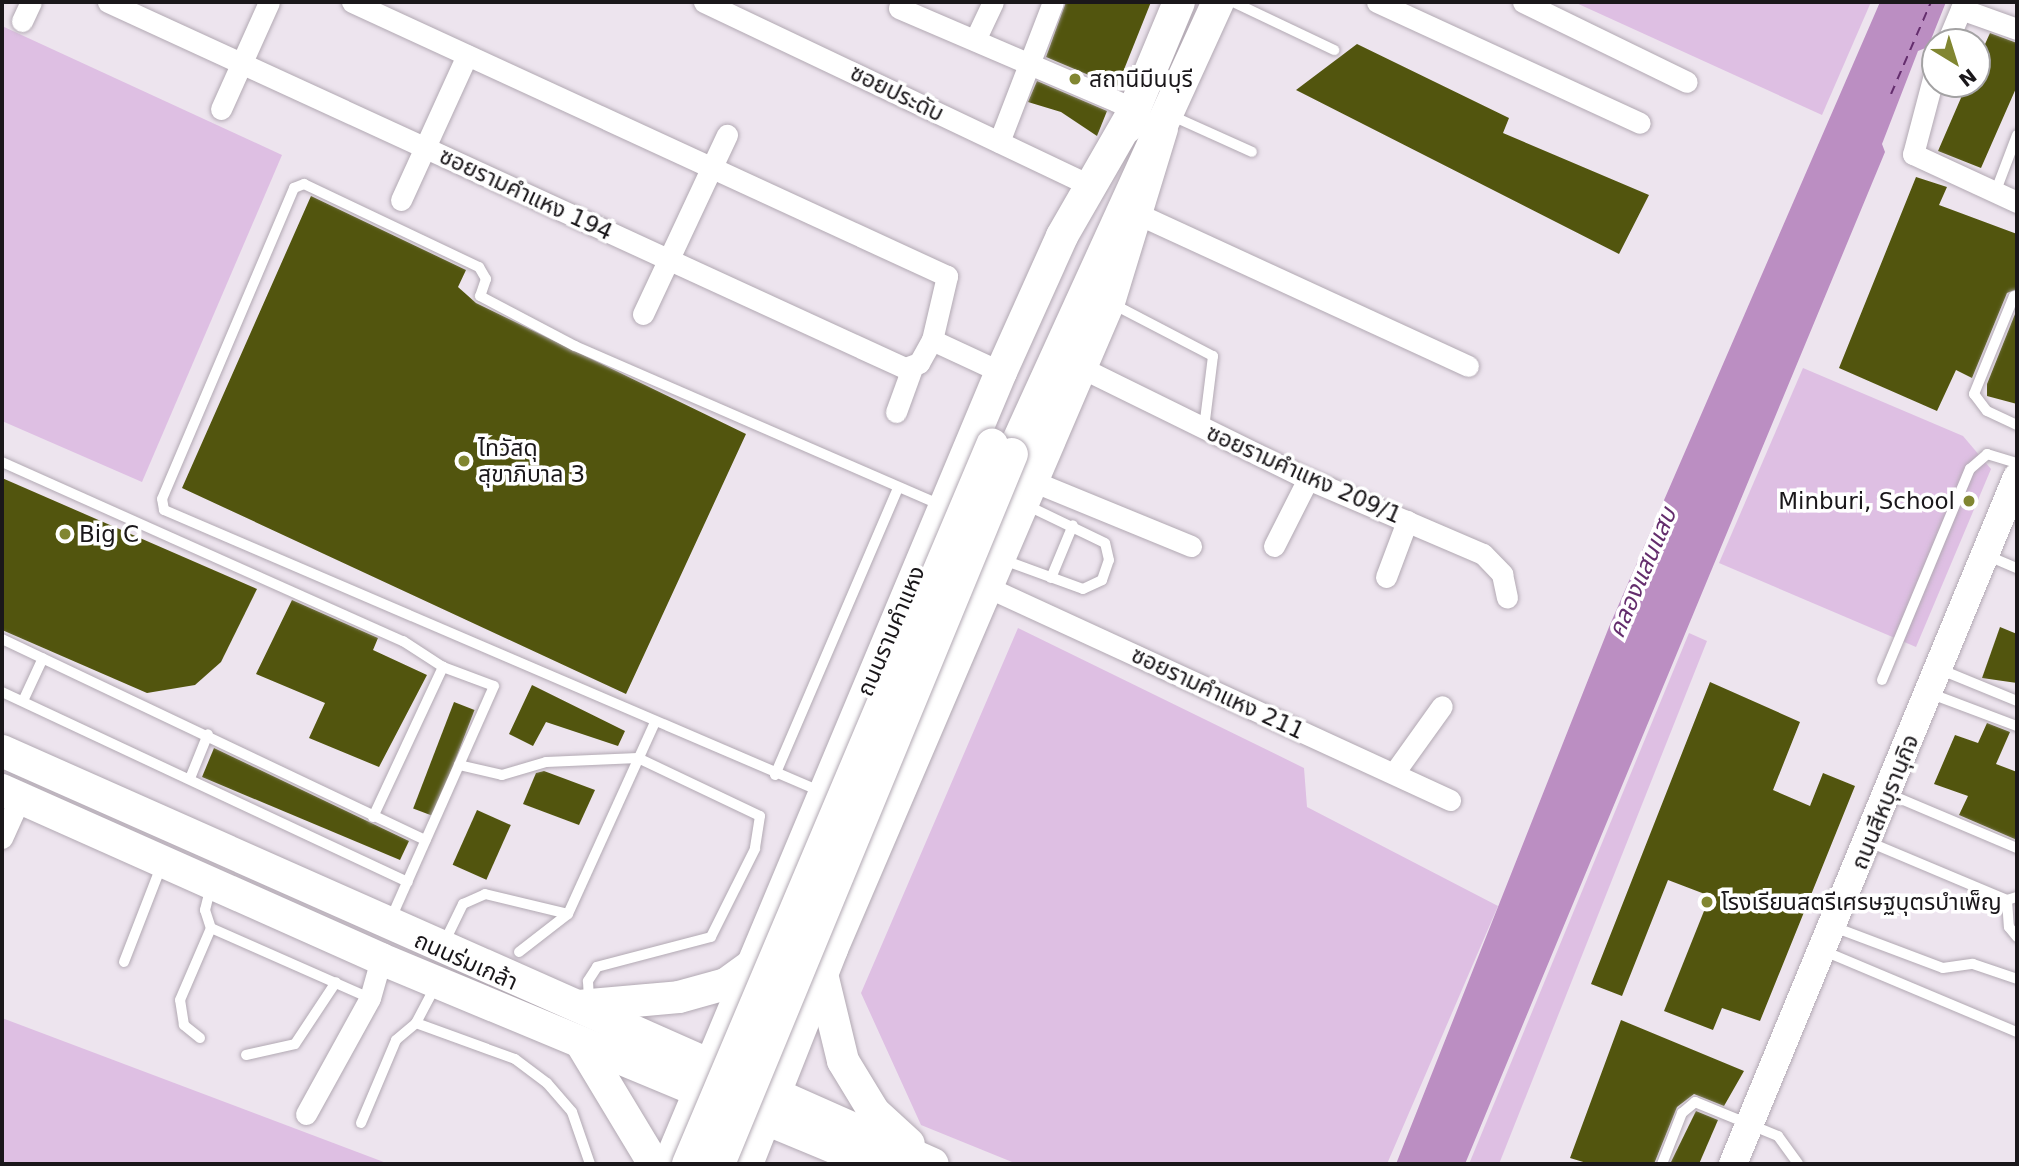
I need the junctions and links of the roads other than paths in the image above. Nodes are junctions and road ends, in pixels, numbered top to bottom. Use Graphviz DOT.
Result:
graph roads {
  1 [pos="108,2"];
  2 [pos="269,2"];
  3 [pos="352,2"];
  4 [pos="704,2"];
  5 [pos="993,2"];
  6 [pos="1053,2"];
  7 [pos="1179,2"];
  8 [pos="1229,2"];
  9 [pos="1377,2"];
  10 [pos="1524,2"];
  11 [pos="1962,5"];
  12 [pos="899,8"];
  13 [pos="1953,28"];
  14 [pos="2017,29"];
  15 [pos="975,40"];
  16 [pos="1334,50"];
  17 [pos="467,55"];
  18 [pos="1028,62"];
  19 [pos="241,63"];
  20 [pos="1687,82"];
  21 [pos="1928,98"];
  22 [pos="220,109"];
  23 [pos="1135,109"];
  24 [pos="1165,121"];
  25 [pos="1640,123"];
  26 [pos="727,135"];
  27 [pos="2017,135"];
  28 [pos="999,142"];
  29 [pos="424,147"];
  30 [pos="1252,152"];
  31 [pos="711,167"];
  32 [pos="1090,185"];
  33 [pos="1995,192"];
  34 [pos="401,200"];
  35 [pos="2017,202"];
  36 [pos="1140,215"];
  37 [pos="669,260"];
  38 [pos="2014,296"];
  39 [pos="1109,302"];
  40 [pos="643,314"];
  41 [pos="932,340"];
  42 [pos="1468,366"];
  43 [pos="1080,367"];
  44 [pos="912,368"];
  45 [pos="1001,372"];
  46 [pos="896,412"];
  47 [pos="2017,425"];
  48 [pos="1204,428"];
  49 [pos="1002,450"];
  50 [pos="2,462"];
  51 [pos="2017,463"];
  52 [pos="2017,477"];
  53 [pos="1308,479"];
  54 [pos="898,488"];
  55 [pos="1025,491"];
  56 [pos="945,507"];
  57 [pos="1407,521"];
  58 [pos="1073,525"];
  59 [pos="1191,546"];
  60 [pos="1274,546"];
  61 [pos="1986,555"];
  62 [pos="997,557"];
  63 [pos="2017,568"];
  64 [pos="1386,577"];
  65 [pos="1051,578"];
  66 [pos="985,586"];
  67 [pos="1507,597"];
  68 [pos="2,639"];
  69 [pos="43,658"];
  70 [pos="443,667"];
  71 [pos="1882,680"];
  72 [pos="1934,681"];
  73 [pos="2,692"];
  74 [pos="23,701"];
  75 [pos="2017,701"];
  76 [pos="1442,706"];
  77 [pos="655,722"];
  78 [pos="2017,726"];
  79 [pos="208,734"];
  80 [pos="2,751"];
  81 [pos="638,758"];
  82 [pos="459,765"];
  83 [pos="1394,773"];
  84 [pos="775,775"];
  85 [pos="191,776"];
  86 [pos="822,792"];
  87 [pos="11,794"];
  88 [pos="1889,794"];
  89 [pos="1450,800"];
  90 [pos="373,817"];
  91 [pos="2,838"];
  92 [pos="426,840"];
  93 [pos="1869,842"];
  94 [pos="2017,848"];
  95 [pos="163,862"];
  96 [pos="408,882"];
  97 [pos="212,883"];
  98 [pos="2012,899"];
  99 [pos="568,914"];
  100 [pos="770,918"];
  101 [pos="388,926"];
  102 [pos="211,928"];
  103 [pos="2017,937"];
  104 [pos="1829,939"];
  105 [pos="440,951"];
  106 [pos="519,952"];
  107 [pos="381,958"];
  108 [pos="827,961"];
  109 [pos="124,962"];
  110 [pos="749,967"];
  111 [pos="2017,979"];
  112 [pos="336,982"];
  113 [pos="437,982"];
  114 [pos="370,998"];
  115 [pos="580,1006"];
  116 [pos="416,1023"];
  117 [pos="2017,1032"];
  118 [pos="201,1038"];
  119 [pos="580,1043"];
  120 [pos="246,1055"];
  121 [pos="703,1080"];
  122 [pos="767,1107"];
  123 [pos="306,1114"];
  124 [pos="1751,1121"];
  125 [pos="361,1123"];
  126 [pos="590,1164"];
  127 [pos="654,1164"];
  128 [pos="669,1164"];
  129 [pos="688,1164"];
  130 [pos="719,1164"];
  131 [pos="747,1164"];
  132 [pos="874,1164"];
  133 [pos="935,1164"];
  134 [pos="1662,1164"];
  135 [pos="1733,1164"];
  136 [pos="1798,1164"];
  1 -- 19 [label="street, ซอยรามคำแหง 194"];
  2 -- 19 [label="street"];
  3 -- 17 [label="street"];
  4 -- 28 [label="street, ซอยประดับ"];
  5 -- 15 [label="street"];
  6 -- 18 [label="street"];
  7 -- 23 [label="main road, ถนนรามคำแหง"];
  8 -- 16 [label="lane"];
  8 -- 24 [label="main road, ถนนรามคำแหง"];
  9 -- 25 [label="street"];
  10 -- 20 [label="street"];
  11 -- 13 [label="street"];
  11 -- 14 [label="street"];
  12 -- 15 [label="street"];
  15 -- 18 [label="street"];
  17 -- 29 [label="street"];
  17 -- 31 [label="street"];
  18 -- 23 [label="street"];
  18 -- 28 [label="street"];
  19 -- 22 [label="street"];
  19 -- 29 [label="street, ซอยรามคำแหง 194"];
  21 -- 33 [label="street"];
  23 -- 32 [label="main road, ถนนรามคำแหง"];
  23 -- 49 [label="main road, ถนนรามคำแหง"];
  24 -- 30 [label="lane"];
  24 -- 36 [label="main road, ถนนรามคำแหง"];
  24 -- 49 [label="main road, ถนนรามคำแหง"];
  26 -- 31 [label="street"];
  27 -- 33 [label="lane"];
  28 -- 32 [label="street, ซอยประดับ"];
  29 -- 34 [label="street"];
  29 -- 37 [label="street, ซอยรามคำแหง 194"];
  31 -- 37 [label="street"];
  31 -- 41 [label="street"];
  32 -- 45 [label="main road, ถนนรามคำแหง"];
  33 -- 35 [label="street"];
  36 -- 39 [label="main road, ถนนรามคำแหง"];
  36 -- 42 [label="street"];
  37 -- 40 [label="street"];
  37 -- 44 [label="street, ซอยรามคำแหง 194"];
  38 -- 47 [label="lane"];
  39 -- 43 [label="main road, ถนนรามคำแหง"];
  39 -- 48 [label="lane"];
  41 -- 44 [label="street"];
  41 -- 45 [label="street"];
  43 -- 48 [label="street, ซอยรามคำแหง 209/1"];
  43 -- 55 [label="main road, ถนนรามคำแหง"];
  44 -- 46 [label="street"];
  45 -- 56 [label="main road, ถนนรามคำแหง"];
  48 -- 53 [label="street, ซอยรามคำแหง 209/1"];
  49 -- 129 [label="main road, ถนนรามคำแหง, bridge"];
  49 -- 130 [label="main road, ถนนรามคำแหง, bridge"];
  50 -- 70 [label="lane"];
  51 -- 71 [label="lane"];
  52 -- 61 [label="main road, ถนนสีหบุรานุกิจ"];
  53 -- 57 [label="street, ซอยรามคำแหง 209/1"];
  53 -- 60 [label="street"];
  54 -- 56 [label="lane"];
  54 -- 77 [label="lane"];
  54 -- 84 [label="lane"];
  55 -- 58 [label="lane"];
  55 -- 59 [label="street"];
  55 -- 62 [label="main road, ถนนรามคำแหง"];
  56 -- 86 [label="main road, ถนนรามคำแหง"];
  57 -- 64 [label="street"];
  57 -- 67 [label="street, ซอยรามคำแหง 209/1"];
  58 -- 65 [label="lane"];
  58 -- 65 [label="lane"];
  61 -- 63 [label="lane"];
  61 -- 72 [label="main road, ถนนสีหบุรานุกิจ"];
  62 -- 65 [label="lane"];
  62 -- 66 [label="main road, ถนนรามคำแหง"];
  66 -- 83 [label="street, ซอยรามคำแหง 211"];
  66 -- 108 [label="main road, ถนนรามคำแหง"];
  68 -- 69 [label="lane"];
  69 -- 74 [label="lane"];
  69 -- 79 [label="lane"];
  70 -- 82 [label="lane"];
  70 -- 90 [label="lane"];
  72 -- 75 [label="lane"];
  72 -- 78 [label="lane"];
  72 -- 88 [label="main road, ถนนสีหบุรานุกิจ"];
  73 -- 74 [label="lane"];
  74 -- 85 [label="lane"];
  76 -- 83 [label="street"];
  77 -- 81 [label="lane"];
  77 -- 84 [label="lane"];
  79 -- 85 [label="lane"];
  79 -- 90 [label="lane"];
  80 -- 101 [label="main road, ถนนร่มเกล้า"];
  81 -- 82 [label="lane"];
  81 -- 99 [label="lane"];
  81 -- 115 [label="lane"];
  82 -- 92 [label="lane"];
  83 -- 89 [label="street, ซอยรามคำแหง 211"];
  84 -- 86 [label="lane"];
  85 -- 96 [label="lane"];
  86 -- 100 [label="main road, ถนนรามคำแหง"];
  87 -- 91 [label="street"];
  87 -- 95 [label="main road, ถนนร่มเกล้า"];
  88 -- 93 [label="main road, ถนนสีหบุรานุกิจ"];
  88 -- 94 [label="lane"];
  90 -- 92 [label="lane"];
  92 -- 96 [label="lane"];
  93 -- 98 [label="lane"];
  93 -- 104 [label="main road, ถนนสีหบุรานุกิจ"];
  95 -- 97 [label="main road, ถนนร่มเกล้า"];
  95 -- 109 [label="lane"];
  96 -- 101 [label="lane"];
  97 -- 102 [label="lane"];
  97 -- 107 [label="main road, ถนนร่มเกล้า"];
  98 -- 103 [label="lane"];
  99 -- 105 [label="lane"];
  99 -- 106 [label="lane"];
  100 -- 108 [label="main road"];
  100 -- 110 [label="main road, ถนนรามคำแหง"];
  101 -- 105 [label="main road, ถนนร่มเกล้า"];
  102 -- 112 [label="lane"];
  102 -- 118 [label="lane"];
  104 -- 111 [label="lane"];
  104 -- 117 [label="lane"];
  104 -- 124 [label="main road, ถนนสีหบุรานุกิจ"];
  105 -- 115 [label="main road, ถนนร่มเกล้า"];
  107 -- 113 [label="main road, ถนนร่มเกล้า"];
  107 -- 114 [label="street"];
  108 -- 122 [label="main road, ถนนรามคำแหง"];
  108 -- 133 [label="main road"];
  110 -- 115 [label="main road"];
  110 -- 121 [label="main road, ถนนรามคำแหง"];
  112 -- 114 [label="lane"];
  112 -- 120 [label="lane"];
  113 -- 116 [label="lane"];
  113 -- 119 [label="main road, ถนนร่มเกล้า"];
  114 -- 123 [label="street"];
  115 -- 121 [label="main road, ถนนร่มเกล้า"];
  116 -- 125 [label="lane"];
  116 -- 126 [label="lane"];
  119 -- 121 [label="main road, ถนนร่มเกล้า"];
  119 -- 127 [label="main road"];
  121 -- 122 [label="main road, ถนนร่มเกล้า"];
  121 -- 128 [label="main road, ถนนรามคำแหง"];
  122 -- 131 [label="main road, ถนนรามคำแหง"];
  122 -- 132 [label="main road, ถนนร่มเกล้า"];
  122 -- 133 [label="main road, ถนนร่มเกล้า"];
  124 -- 134 [label="lane"];
  124 -- 135 [label="main road, ถนนสีหบุรานุกิจ"];
  124 -- 136 [label="lane"];
}
